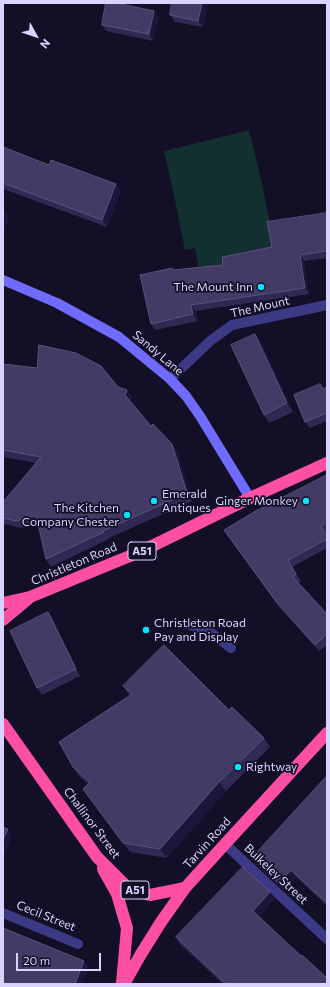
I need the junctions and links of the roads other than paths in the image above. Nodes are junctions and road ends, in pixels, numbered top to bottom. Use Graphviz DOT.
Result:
graph roads {
  1 [pos="3,280"];
  2 [pos="327,305"];
  3 [pos="170,379"];
  4 [pos="327,464"];
  5 [pos="250,498"];
  6 [pos="30,597"];
  7 [pos="3,603"];
  8 [pos="3,620"];
  9 [pos="187,624"];
  10 [pos="231,648"];
  11 [pos="3,724"];
  12 [pos="327,733"];
  13 [pos="224,844"];
  14 [pos="97,857"];
  15 [pos="185,888"];
  16 [pos="3,913"];
  17 [pos="327,939"];
  18 [pos="78,944"];
  19 [pos="123,984"];
  1 -- 3 [label="main road, Sandy Lane"];
  2 -- 3 [label="street, The Mount"];
  3 -- 5 [label="main road, Sandy Lane"];
  4 -- 5 [label="highway, Christleton Road / A51"];
  5 -- 6 [label="highway, Christleton Road / A51"];
  6 -- 7 [label="highway, Christleton Road"];
  6 -- 8 [label="highway, A51"];
  9 -- 10 [label="street"];
  11 -- 14 [label="highway, Challinor Street / A51"];
  12 -- 13 [label="highway, Tarvin Road"];
  13 -- 15 [label="highway, Tarvin Road"];
  13 -- 17 [label="street, Bulkeley Street"];
  14 -- 15 [label="highway, Challinor Street / A51"];
  14 -- 19 [label="highway"];
  15 -- 19 [label="highway, Tarvin Road"];
  16 -- 18 [label="street, Cecil Street"];
}
